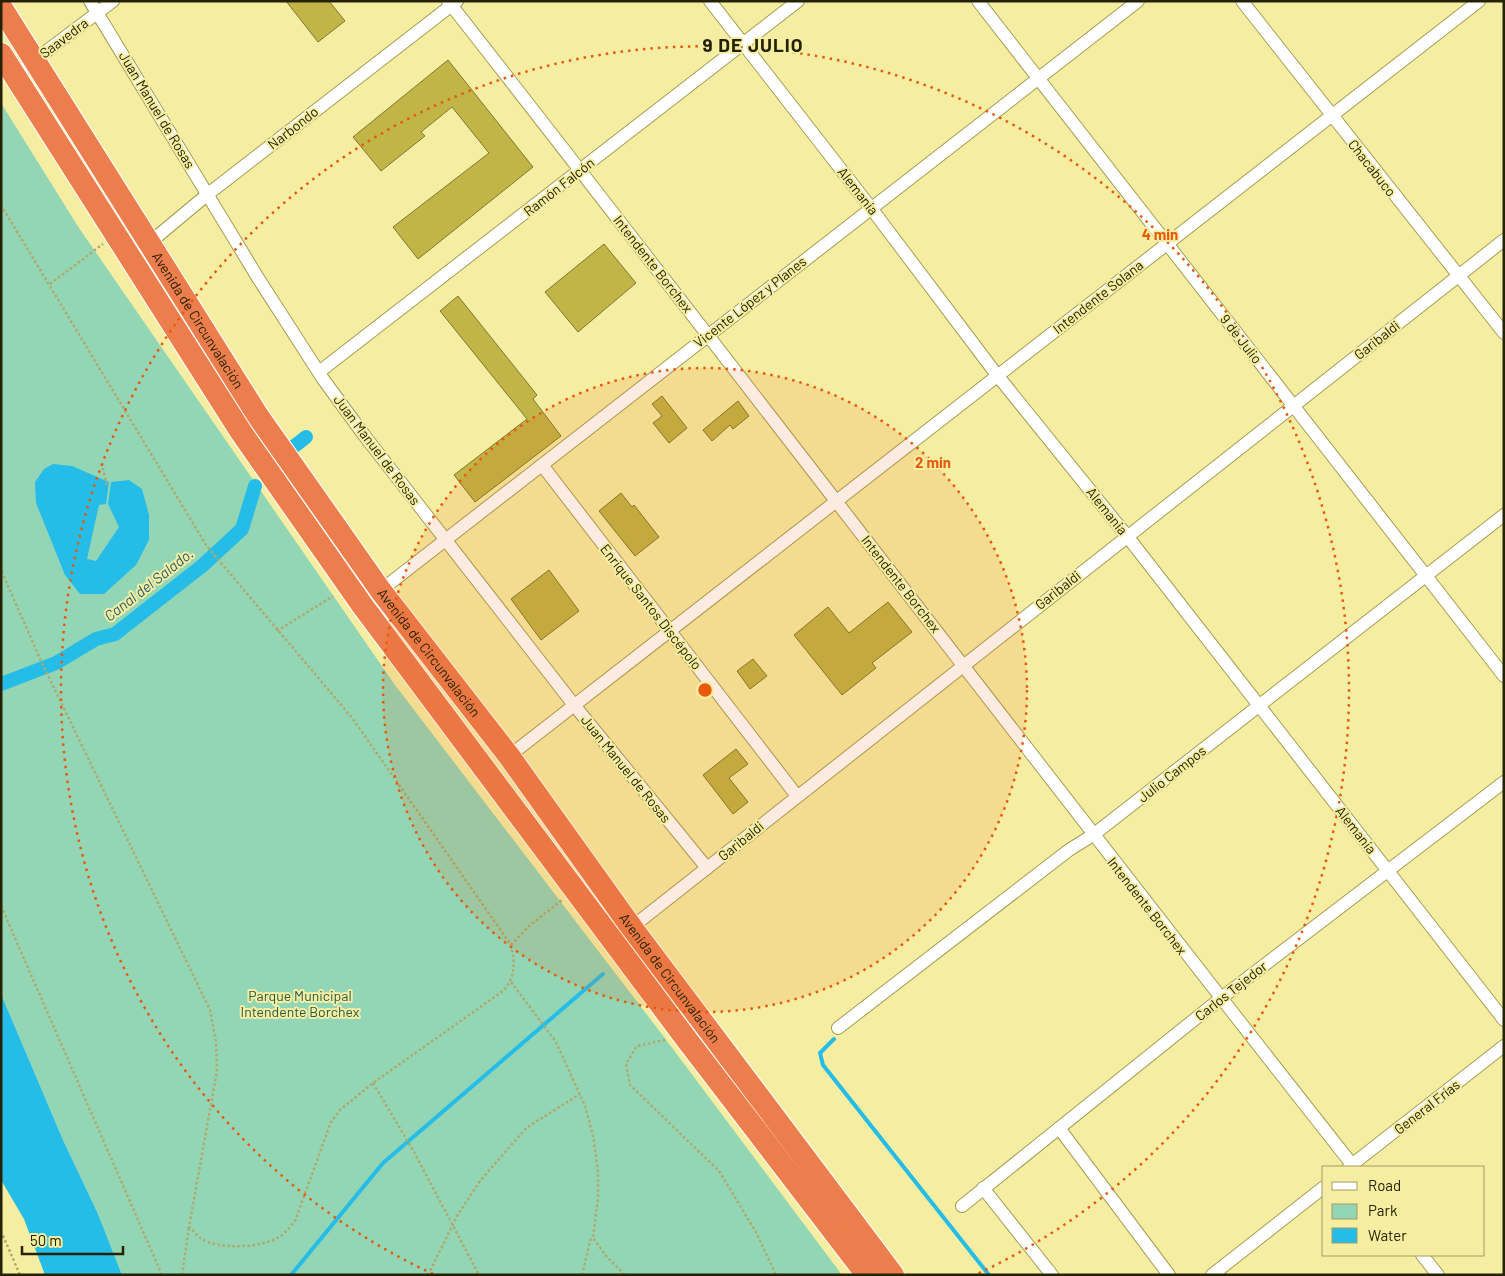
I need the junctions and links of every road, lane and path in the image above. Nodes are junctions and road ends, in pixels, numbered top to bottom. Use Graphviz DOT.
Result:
graph roads {
  1 [pos="90,1"];
  2 [pos="112,1"];
  3 [pos="710,1"];
  4 [pos="798,1"];
  5 [pos="978,1"];
  6 [pos="1138,1"];
  7 [pos="1242,1"];
  8 [pos="1478,1"];
  9 [pos="452,3"];
  10 [pos="1,7"];
  11 [pos="98,13"];
  12 [pos="744,44"];
  13 [pos="1,54"];
  14 [pos="35,59"];
  15 [pos="15,75"];
  16 [pos="1038,79"];
  17 [pos="1331,116"];
  18 [pos="580,170"];
  19 [pos="208,194"];
  20 [pos="1,205"];
  21 [pos="871,208"];
  22 [pos="1504,240"];
  23 [pos="148,244"];
  24 [pos="1167,244"];
  25 [pos="97,248"];
  26 [pos="128,254"];
  27 [pos="1458,276"];
  28 [pos="50,284"];
  29 [pos="1504,333"];
  30 [pos="709,334"];
  31 [pos="319,372"];
  32 [pos="997,375"];
  33 [pos="1293,405"];
  34 [pos="102,463"];
  35 [pos="542,465"];
  36 [pos="107,487"];
  37 [pos="838,502"];
  38 [pos="1504,515"];
  39 [pos="1127,536"];
  40 [pos="446,540"];
  41 [pos="1,570"];
  42 [pos="1427,576"];
  43 [pos="381,591"];
  44 [pos="339,592"];
  45 [pos="362,604"];
  46 [pos="670,630"];
  47 [pos="277,631"];
  48 [pos="964,665"];
  49 [pos="1504,676"];
  50 [pos="574,705"];
  51 [pos="1259,706"];
  52 [pos="509,756"];
  53 [pos="1504,782"];
  54 [pos="797,796"];
  55 [pos="1093,836"];
  56 [pos="707,868"];
  57 [pos="1387,870"];
  58 [pos="564,898"];
  59 [pos="1,906"];
  60 [pos="632,928"];
  61 [pos="613,941"];
  62 [pos="511,945"];
  63 [pos="511,981"];
  64 [pos="1220,999"];
  65 [pos="1504,1020"];
  66 [pos="838,1028"];
  67 [pos="688,1040"];
  68 [pos="1504,1046"];
  69 [pos="373,1083"];
  70 [pos="580,1094"];
  71 [pos="1059,1128"];
  72 [pos="1351,1166"];
  73 [pos="1353,1166"];
  74 [pos="983,1188"];
  75 [pos="1322,1189"];
  76 [pos="962,1206"];
  77 [pos="189,1227"];
  78 [pos="453,1229"];
  79 [pos="1,1231"];
  80 [pos="592,1233"];
  81 [pos="1423,1256"];
  82 [pos="20,1275"];
  83 [pos="162,1275"];
  84 [pos="182,1275"];
  85 [pos="428,1275"];
  86 [pos="479,1275"];
  87 [pos="582,1275"];
  88 [pos="625,1275"];
  89 [pos="776,1275"];
  90 [pos="867,1275"];
  91 [pos="893,1275"];
  92 [pos="1052,1275"];
  93 [pos="1170,1275"];
  94 [pos="1212,1275"];
  95 [pos="1438,1275"];
  1 -- 11 [label="street, Juan Manuel de Rosas"];
  2 -- 11 [label="street, Saavedra"];
  3 -- 12 [label="street, Alemania"];
  4 -- 12 [label="street, Ramón Falcón"];
  5 -- 16 [label="street, 9 de Julio"];
  6 -- 16 [label="street, Vicente López y Planes"];
  7 -- 17 [label="street, Chacabuco"];
  8 -- 17 [label="street, Intendente Solana"];
  9 -- 18 [label="street, Intendente Borchex"];
  9 -- 19 [label="street, Narbondo"];
  10 -- 14 [label="highway, Avenida de Circunvalación"];
  11 -- 14 [label="street, Saavedra"];
  11 -- 19 [label="street, Juan Manuel de Rosas"];
  12 -- 18 [label="street, Ramón Falcón"];
  12 -- 21 [label="street, Alemania"];
  13 -- 15 [label="highway, Avenida de Circunvalación"];
  14 -- 15 [label="street, Saavedra"];
  14 -- 23 [label="highway, Avenida de Circunvalación"];
  15 -- 26 [label="highway, Avenida de Circunvalación"];
  16 -- 21 [label="street, Vicente López y Planes"];
  16 -- 24 [label="street, 9 de Julio"];
  17 -- 24 [label="street, Intendente Solana"];
  17 -- 27 [label="street, Chacabuco"];
  18 -- 30 [label="street, Intendente Borchex"];
  18 -- 31 [label="street, Ramón Falcón"];
  19 -- 23 [label="street, Narbondo"];
  19 -- 31 [label="street, Juan Manuel de Rosas"];
  20 -- 28 [label="path"];
  21 -- 30 [label="street, Vicente López y Planes"];
  21 -- 32 [label="street, Alemania"];
  22 -- 27 [label="street, Garibaldi"];
  23 -- 26 [label="street, Narbondo"];
  23 -- 43 [label="highway, Avenida de Circunvalación"];
  24 -- 32 [label="street, Intendente Solana"];
  24 -- 33 [label="street, 9 de Julio"];
  25 -- 28 [label="path"];
  26 -- 45 [label="highway, Avenida de Circunvalación"];
  27 -- 29 [label="street, Chacabuco"];
  27 -- 33 [label="street, Garibaldi"];
  28 -- 47 [label="path"];
  30 -- 35 [label="street, Vicente López y Planes"];
  30 -- 37 [label="street, Intendente Borchex"];
  31 -- 40 [label="street, Juan Manuel de Rosas"];
  32 -- 37 [label="street, Intendente Solana"];
  32 -- 39 [label="street, Alemania"];
  33 -- 39 [label="street, Garibaldi"];
  33 -- 42 [label="street, 9 de Julio"];
  34 -- 36 [label="path"];
  35 -- 40 [label="street, Vicente López y Planes"];
  35 -- 46 [label="street, Enrique Santos Discépolo"];
  37 -- 46 [label="street, Intendente Solana"];
  37 -- 48 [label="street, Intendente Borchex"];
  38 -- 42 [label="street, Julio Campos"];
  39 -- 48 [label="street, Garibaldi"];
  39 -- 51 [label="street, Alemania"];
  40 -- 43 [label="street, Vicente López y Planes"];
  40 -- 50 [label="street, Juan Manuel de Rosas"];
  41 -- 77 [label="path"];
  42 -- 49 [label="street, 9 de Julio"];
  42 -- 51 [label="street, Julio Campos"];
  43 -- 45 [label="street, Vicente López y Planes"];
  43 -- 52 [label="highway, Avenida de Circunvalación"];
  44 -- 47 [label="path"];
  45 -- 61 [label="highway, Avenida de Circunvalación"];
  46 -- 50 [label="street, Intendente Solana"];
  46 -- 54 [label="street, Enrique Santos Discépolo"];
  47 -- 62 [label="path"];
  48 -- 54 [label="street, Garibaldi"];
  48 -- 55 [label="street, Intendente Borchex"];
  50 -- 52 [label="street, Intendente Solana"];
  50 -- 56 [label="street, Juan Manuel de Rosas"];
  51 -- 55 [label="street, Julio Campos"];
  51 -- 57 [label="street, Alemania"];
  52 -- 60 [label="highway, Avenida de Circunvalación"];
  53 -- 57 [label="street, Carlos Tejedor"];
  54 -- 56 [label="street, Garibaldi"];
  55 -- 64 [label="street, Intendente Borchex"];
  55 -- 66 [label="street, Julio Campos"];
  56 -- 60 [label="street, Garibaldi"];
  57 -- 64 [label="street, Carlos Tejedor"];
  57 -- 65 [label="street, Alemania"];
  58 -- 62 [label="path"];
  59 -- 83 [label="path"];
  60 -- 61 [label="street, Garibaldi"];
  60 -- 91 [label="highway, Avenida de Circunvalación"];
  61 -- 67 [label="highway, Avenida de Circunvalación"];
  62 -- 63 [label="path"];
  63 -- 69 [label="path"];
  63 -- 70 [label="path"];
  64 -- 71 [label="street, Carlos Tejedor"];
  64 -- 72 [label="street, Intendente Borchex"];
  67 -- 89 [label="path"];
  67 -- 90 [label="highway, Avenida de Circunvalación"];
  68 -- 73 [label="street, General Frías"];
  69 -- 77 [label="path"];
  69 -- 78 [label="path"];
  70 -- 78 [label="path"];
  70 -- 80 [label="path"];
  71 -- 74 [label="street, Carlos Tejedor"];
  71 -- 93 [label="street"];
  74 -- 76 [label="street, Carlos Tejedor"];
  74 -- 92 [label="street"];
  75 -- 94 [label="street"];
  77 -- 84 [label="path"];
  78 -- 85 [label="path"];
  78 -- 86 [label="path"];
  79 -- 82 [label="path"];
  80 -- 87 [label="path"];
  80 -- 88 [label="path"];
  81 -- 95 [label="street"];
}
